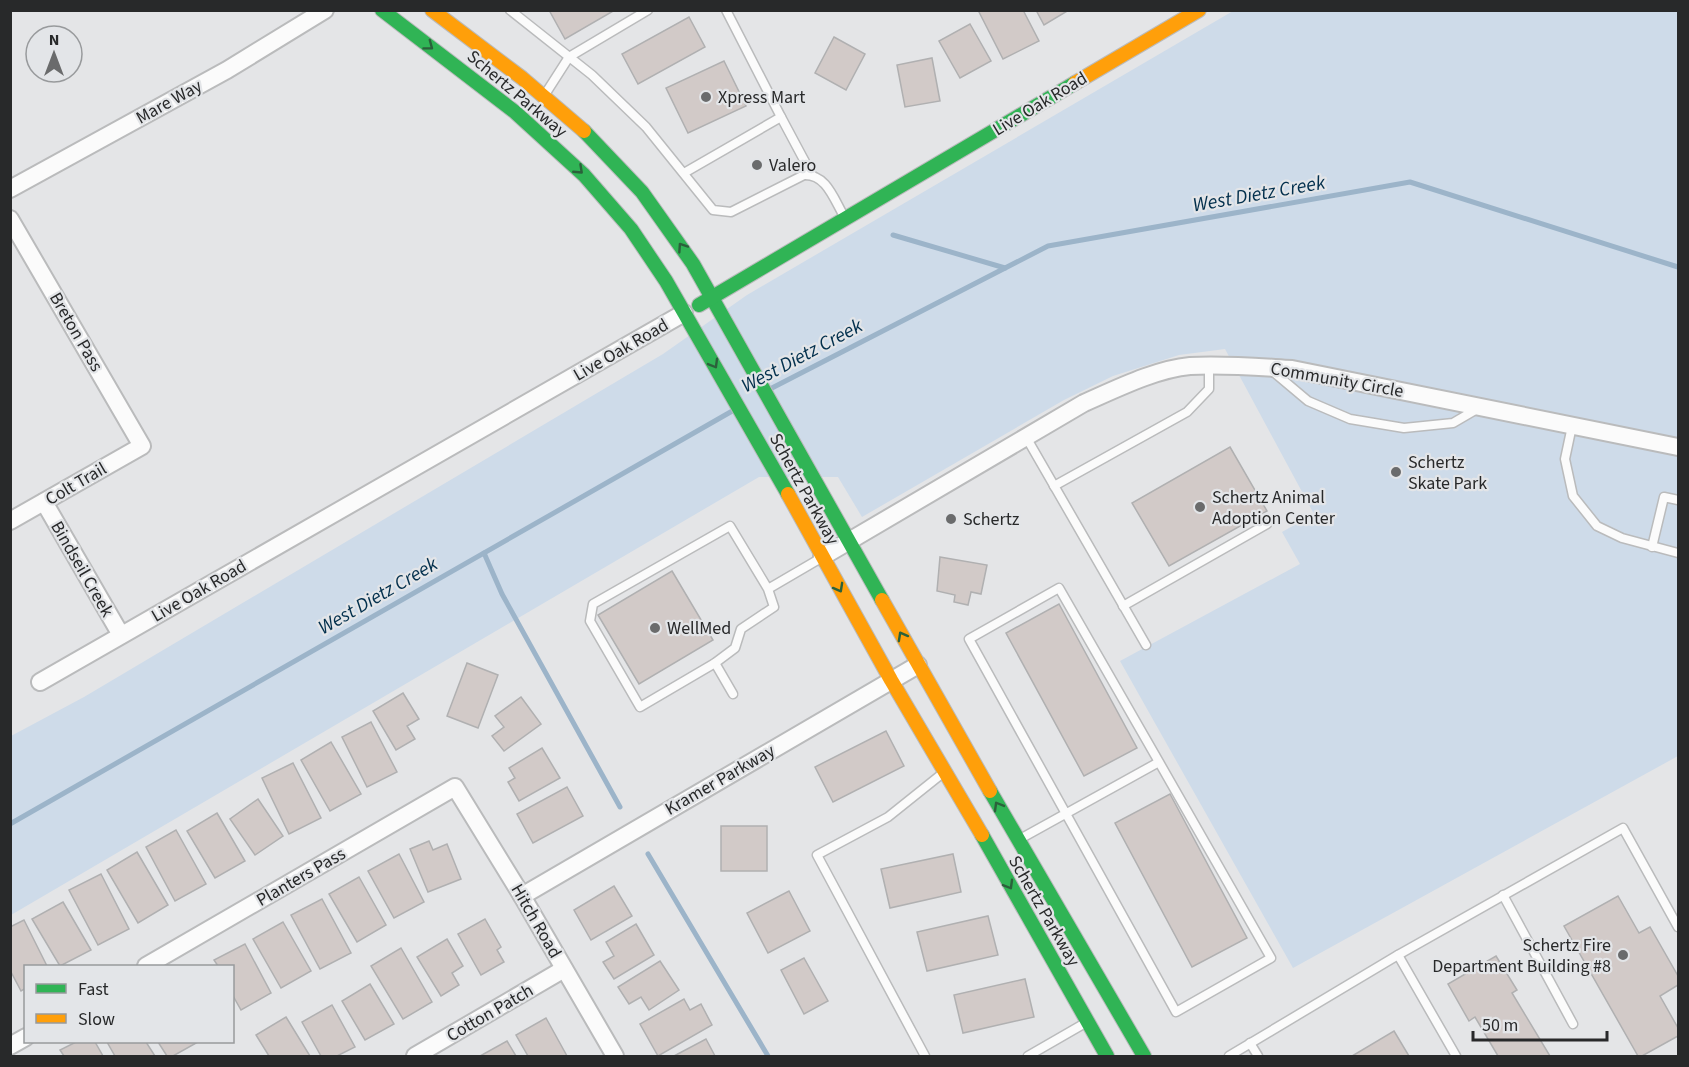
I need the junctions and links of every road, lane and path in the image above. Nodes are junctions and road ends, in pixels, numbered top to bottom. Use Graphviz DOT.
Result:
graph roads {
  1 [pos="325,10"];
  2 [pos="382,10"];
  3 [pos="432,10"];
  4 [pos="510,10"];
  5 [pos="648,10"];
  6 [pos="726,10"];
  7 [pos="1198,10"];
  8 [pos="1180,15"];
  9 [pos="569,57"];
  10 [pos="544,96"];
  11 [pos="781,117"];
  12 [pos="684,173"];
  13 [pos="812,175"];
  14 [pos="10,189"];
  15 [pos="10,219"];
  16 [pos="845,219"];
  17 [pos="712,298"];
  18 [pos="684,313"];
  19 [pos="1209,366"];
  20 [pos="1267,367"];
  21 [pos="1480,407"];
  22 [pos="1572,426"];
  23 [pos="1026,437"];
  24 [pos="142,446"];
  25 [pos="1678,447"];
  26 [pos="1054,486"];
  27 [pos="1678,500"];
  28 [pos="44,502"];
  29 [pos="10,522"];
  30 [pos="1267,524"];
  31 [pos="849,542"];
  32 [pos="1652,546"];
  33 [pos="1678,553"];
  34 [pos="822,557"];
  35 [pos="768,589"];
  36 [pos="1124,606"];
  37 [pos="121,635"];
  38 [pos="1146,645"];
  39 [pos="715,663"];
  40 [pos="918,664"];
  41 [pos="891,681"];
  42 [pos="40,682"];
  43 [pos="733,694"];
  44 [pos="1158,762"];
  45 [pos="958,764"];
  46 [pos="455,787"];
  47 [pos="1065,814"];
  48 [pos="1017,841"];
  49 [pos="992,856"];
  50 [pos="1503,895"];
  51 [pos="522,896"];
  52 [pos="1678,927"];
  53 [pos="1398,955"];
  54 [pos="148,965"];
  55 [pos="564,969"];
  56 [pos="1100,1014"];
  57 [pos="1573,1024"];
  58 [pos="24,1038"];
  59 [pos="1250,1043"];
  60 [pos="10,1046"];
  61 [pos="415,1056"];
  62 [pos="615,1056"];
  63 [pos="925,1056"];
  64 [pos="1028,1056"];
  65 [pos="1107,1056"];
  66 [pos="1144,1056"];
  67 [pos="1228,1056"];
  68 [pos="1258,1056"];
  69 [pos="1456,1056"];
  1 -- 14 [label="street, Mare Way"];
  2 -- 18 [label="main road, Schertz Parkway, one-way"];
  3 -- 10 [label="main road, Schertz Parkway"];
  4 -- 9 [label="lane"];
  5 -- 9 [label="lane"];
  6 -- 11 [label="lane"];
  7 -- 8 [label="main road, Live Oak Road"];
  8 -- 16 [label="main road, Live Oak Road"];
  9 -- 10 [label="lane"];
  9 -- 12 [label="lane"];
  17 -- 10 [label="main road, Schertz Parkway, one-way"];
  11 -- 12 [label="lane"];
  11 -- 13 [label="lane"];
  12 -- 13 [label="lane"];
  13 -- 16 [label="lane"];
  15 -- 24 [label="street, Breton Pass"];
  16 -- 17 [label="main road, Live Oak Road"];
  17 -- 18 [label="main road, Live Oak Road"];
  17 -- 31 [label="main road, Schertz Parkway"];
  18 -- 34 [label="main road, Schertz Parkway, one-way"];
  18 -- 37 [label="street, Live Oak Road"];
  19 -- 20 [label="street, Community Circle"];
  19 -- 23 [label="street, Community Circle"];
  19 -- 26 [label="lane"];
  20 -- 21 [label="street, Community Circle"];
  20 -- 21 [label="lane"];
  21 -- 22 [label="street, Community Circle"];
  22 -- 25 [label="street, Community Circle"];
  22 -- 32 [label="lane"];
  23 -- 26 [label="lane"];
  23 -- 31 [label="street, Community Circle"];
  24 -- 28 [label="street, Colt Trail"];
  26 -- 36 [label="lane"];
  27 -- 32 [label="lane"];
  28 -- 29 [label="street, Colt Trail"];
  28 -- 37 [label="street, Bindseil Creek"];
  30 -- 36 [label="lane"];
  31 -- 34 [label="street, Community Circle"];
  40 -- 31 [label="main road, Schertz Parkway, one-way"];
  32 -- 33 [label="lane"];
  34 -- 35 [label="lane"];
  34 -- 41 [label="main road, Schertz Parkway, one-way"];
  35 -- 39 [label="lane"];
  35 -- 39 [label="lane"];
  36 -- 38 [label="lane"];
  37 -- 42 [label="street, Live Oak Road"];
  39 -- 43 [label="lane"];
  40 -- 41 [label="street, Kramer Parkway"];
  40 -- 45 [label="main road, Schertz Parkway"];
  41 -- 45 [label="main road, Schertz Parkway"];
  41 -- 51 [label="street, Kramer Parkway"];
  44 -- 47 [label="lane"];
  44 -- 47 [label="lane"];
  44 -- 47 [label="lane"];
  48 -- 45 [label="main road, Schertz Parkway, one-way"];
  45 -- 49 [label="main road, Schertz Parkway"];
  45 -- 63 [label="lane"];
  46 -- 51 [label="street, Hitch Road"];
  46 -- 54 [label="street, Planters Pass"];
  47 -- 48 [label="lane"];
  48 -- 49 [label="main road"];
  48 -- 56 [label="main road, Schertz Parkway"];
  49 -- 56 [label="main road, Schertz Parkway, one-way"];
  50 -- 52 [label="lane"];
  50 -- 53 [label="lane"];
  50 -- 57 [label="lane"];
  51 -- 55 [label="street, Hitch Road"];
  53 -- 59 [label="lane"];
  53 -- 69 [label="lane"];
  55 -- 61 [label="street, Cotton Patch"];
  55 -- 62 [label="street, Hitch Road"];
  56 -- 64 [label="lane"];
  56 -- 65 [label="main road, Schertz Parkway"];
  56 -- 66 [label="main road, Schertz Parkway"];
  58 -- 60 [label="street"];
  59 -- 67 [label="lane"];
  59 -- 68 [label="lane"];
}
